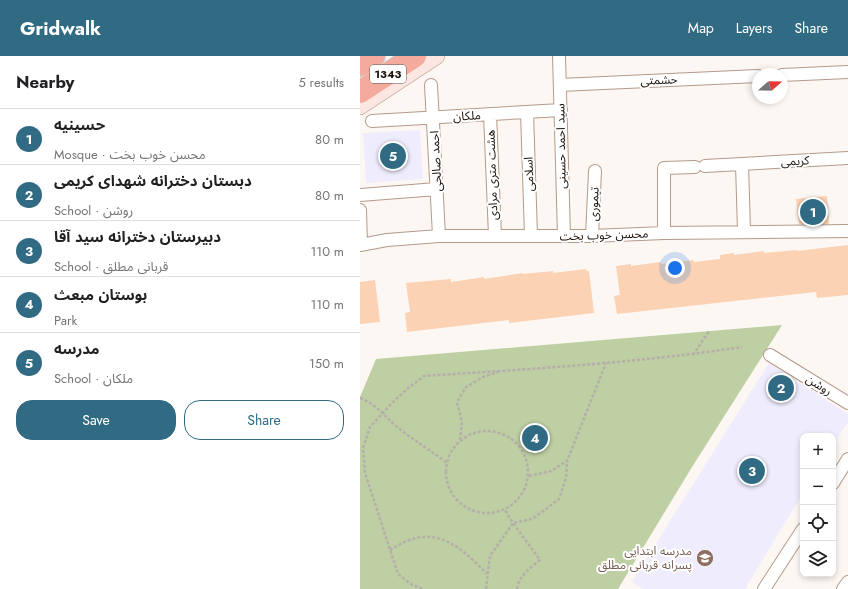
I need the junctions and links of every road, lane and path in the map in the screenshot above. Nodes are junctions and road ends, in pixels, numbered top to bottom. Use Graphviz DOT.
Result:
graph roads {
  1 [pos="374,56"];
  2 [pos="415,56"];
  3 [pos="436,56"];
  4 [pos="559,56"];
  5 [pos="360,65"];
  6 [pos="848,72"];
  7 [pos="788,75"];
  8 [pos="752,76"];
  9 [pos="560,84"];
  10 [pos="431,85"];
  11 [pos="360,92"];
  12 [pos="360,106"];
  13 [pos="561,110"];
  14 [pos="527,112"];
  15 [pos="490,114"];
  16 [pos="433,118"];
  17 [pos="372,121"];
  18 [pos="848,158"];
  19 [pos="742,164"];
  20 [pos="595,171"];
  21 [pos="437,189"];
  22 [pos="360,195"];
  23 [pos="360,210"];
  24 [pos="744,231"];
  25 [pos="848,231"];
  26 [pos="664,233"];
  27 [pos="439,236"];
  28 [pos="495,236"];
  29 [pos="531,236"];
  30 [pos="564,236"];
  31 [pos="592,236"];
  32 [pos="361,245"];
  33 [pos="709,331"];
  34 [pos="742,347"];
  35 [pos="770,354"];
  36 [pos="693,355"];
  37 [pos="606,363"];
  38 [pos="501,371"];
  39 [pos="360,398"];
  40 [pos="848,403"];
  41 [pos="384,413"];
  42 [pos="460,440"];
  43 [pos="848,460"];
  44 [pos="567,461"];
  45 [pos="447,463"];
  46 [pos="529,476"];
  47 [pos="836,478"];
  48 [pos="505,510"];
  49 [pos="514,523"];
  50 [pos="800,534"];
  51 [pos="390,550"];
  52 [pos="488,574"];
  53 [pos="848,582"];
  54 [pos="422,589"];
  55 [pos="486,589"];
  56 [pos="517,589"];
  57 [pos="764,589"];
  58 [pos="843,589"];
  1 -- 5 [label="highway"];
  2 -- 11 [label="highway, 1343"];
  3 -- 12 [label="main road"];
  4 -- 9 [label="street, سید احمد حسینی"];
  6 -- 7 [label="street"];
  8 -- 9 [label="street, حشمتی"];
  9 -- 13 [label="street, سید احمد حسینی"];
  10 -- 16 [label="street, احمد صالحی"];
  13 -- 14 [label="street, ملکان"];
  13 -- 30 [label="street, سید احمد حسینی"];
  14 -- 15 [label="street, ملکان"];
  14 -- 29 [label="street, اسلامی"];
  15 -- 16 [label="street, ملکان"];
  15 -- 28 [label="street, هشت متری مرادی"];
  16 -- 17 [label="street, ملکان"];
  16 -- 21 [label="street, احمد صالحی"];
  18 -- 19 [label="street, کریمی"];
  19 -- 24 [label="street"];
  19 -- 26 [label="street, کریمی"];
  20 -- 31 [label="street, تیموری"];
  21 -- 22 [label="street"];
  21 -- 27 [label="street, احمد صالحی"];
  23 -- 32 [label="street"];
  24 -- 25 [label="street, محسن خوب بخت"];
  24 -- 26 [label="street, محسن خوب بخت"];
  26 -- 31 [label="street, محسن خوب بخت"];
  27 -- 28 [label="street, محسن خوب بخت"];
  27 -- 32 [label="street, محسن خوب بخت"];
  28 -- 29 [label="street, محسن خوب بخت"];
  29 -- 30 [label="street, محسن خوب بخت"];
  30 -- 31 [label="street, محسن خوب بخت"];
  33 -- 36 [label="path"];
  34 -- 36 [label="path"];
  35 -- 40 [label="street, روشن"];
  36 -- 37 [label="path"];
  37 -- 38 [label="path"];
  37 -- 44 [label="path"];
  38 -- 41 [label="path"];
  38 -- 42 [label="path"];
  39 -- 41 [label="path"];
  41 -- 45 [label="path"];
  41 -- 51 [label="path"];
  42 -- 45 [label="path"];
  42 -- 46 [label="path"];
  43 -- 47 [label="street"];
  44 -- 46 [label="path"];
  44 -- 49 [label="path"];
  45 -- 48 [label="path"];
  46 -- 48 [label="path"];
  48 -- 49 [label="path"];
  49 -- 52 [label="path"];
  49 -- 56 [label="path"];
  50 -- 57 [label="street"];
  51 -- 52 [label="path"];
  51 -- 54 [label="path"];
  52 -- 55 [label="path"];
  53 -- 58 [label="street"];
}
